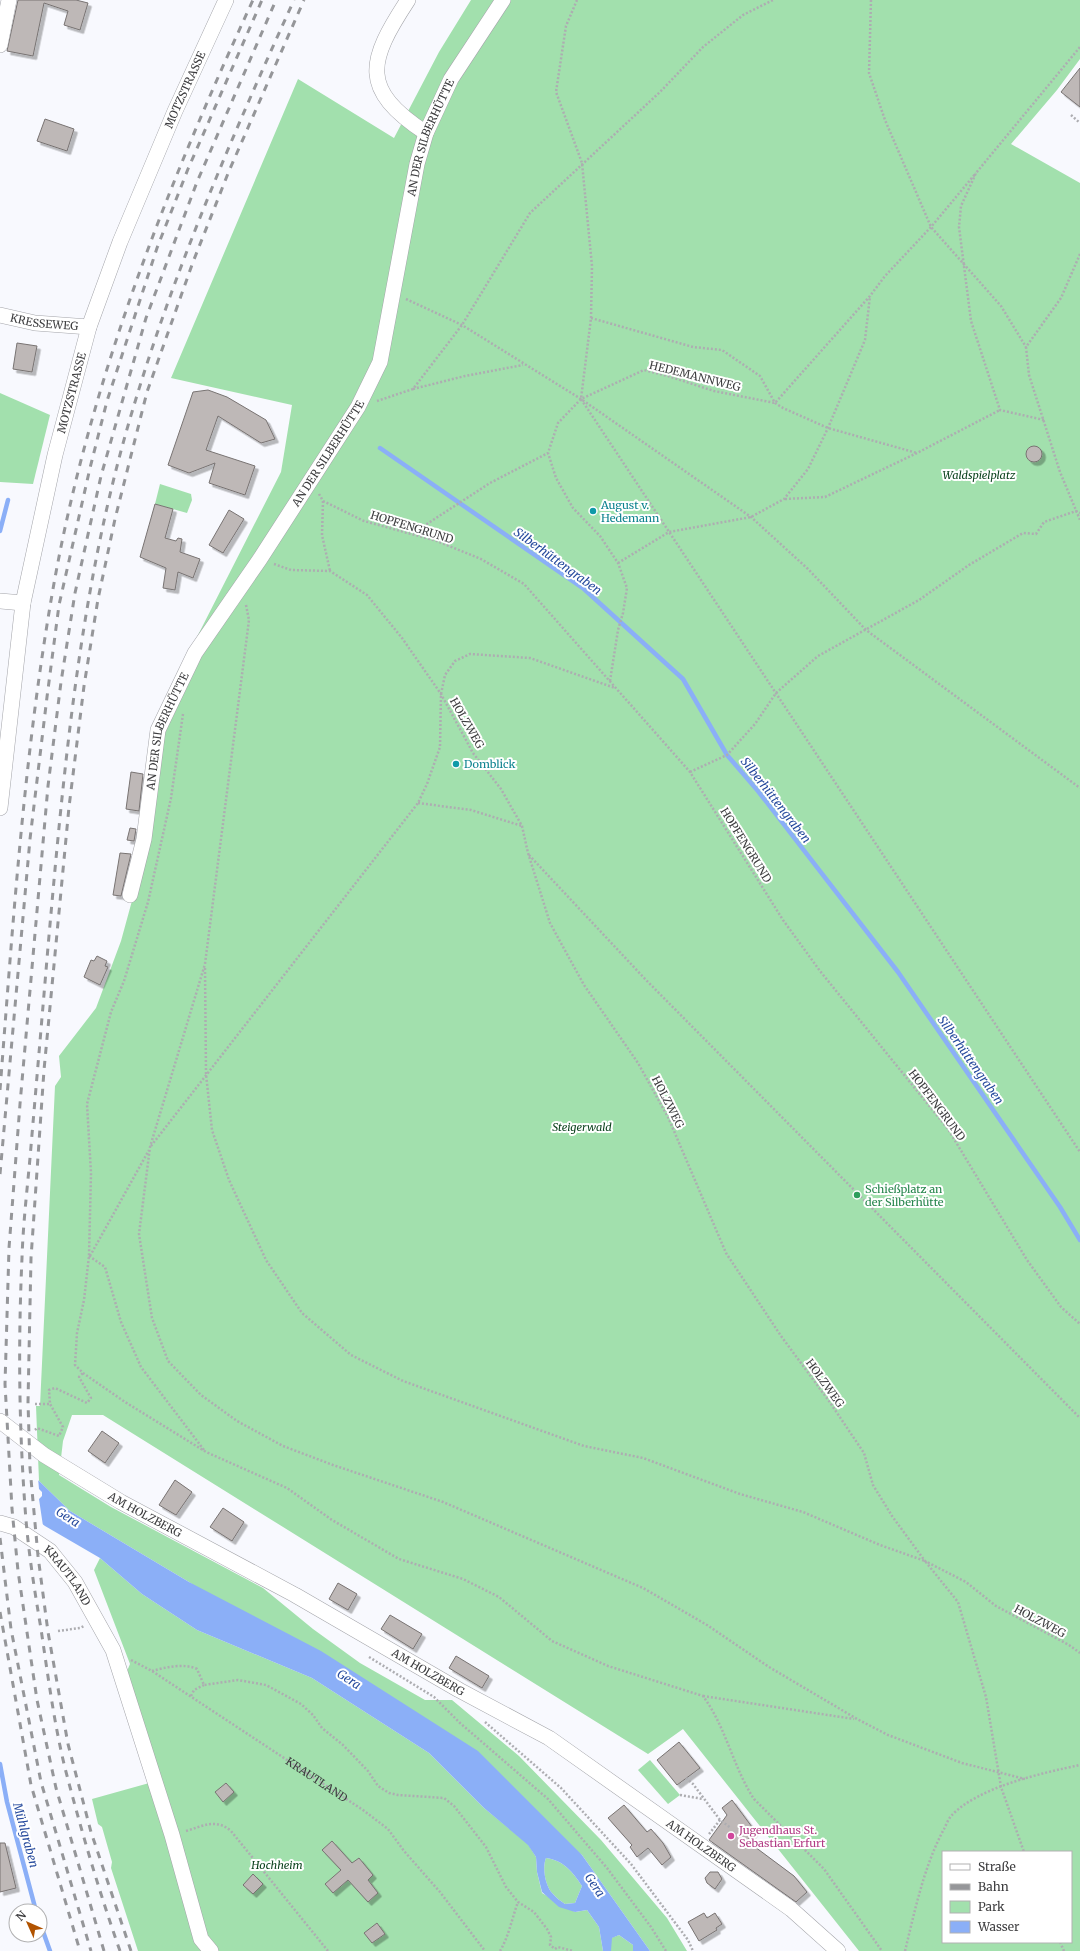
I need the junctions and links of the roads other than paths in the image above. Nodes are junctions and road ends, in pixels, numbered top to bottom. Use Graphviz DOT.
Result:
graph roads {
  1 [pos="9,0"];
  2 [pos="226,0"];
  3 [pos="408,0"];
  4 [pos="503,0"];
  5 [pos="0,45"];
  6 [pos="426,133"];
  7 [pos="0,315"];
  8 [pos="90,327"];
  9 [pos="0,601"];
  10 [pos="23,603"];
  11 [pos="0,808"];
  12 [pos="130,895"];
  13 [pos="0,1421"];
  14 [pos="0,1523"];
  15 [pos="211,1951"];
  16 [pos="838,1951"];
  1 -- 5 [label="street"];
  2 -- 8 [label="street, MOTZSTRASSE"];
  3 -- 6 [label="street"];
  4 -- 6 [label="street, AN DER SILBERHÜTTE"];
  6 -- 12 [label="street, AN DER SILBERHÜTTE"];
  7 -- 8 [label="street, KRESSEWEG"];
  8 -- 10 [label="street, MOTZSTRASSE"];
  9 -- 10 [label="street"];
  10 -- 11 [label="street, MOTZSTRASSE"];
  13 -- 16 [label="street, AM HOLZBERG"];
  14 -- 15 [label="street, KRAUTLAND"];
}
